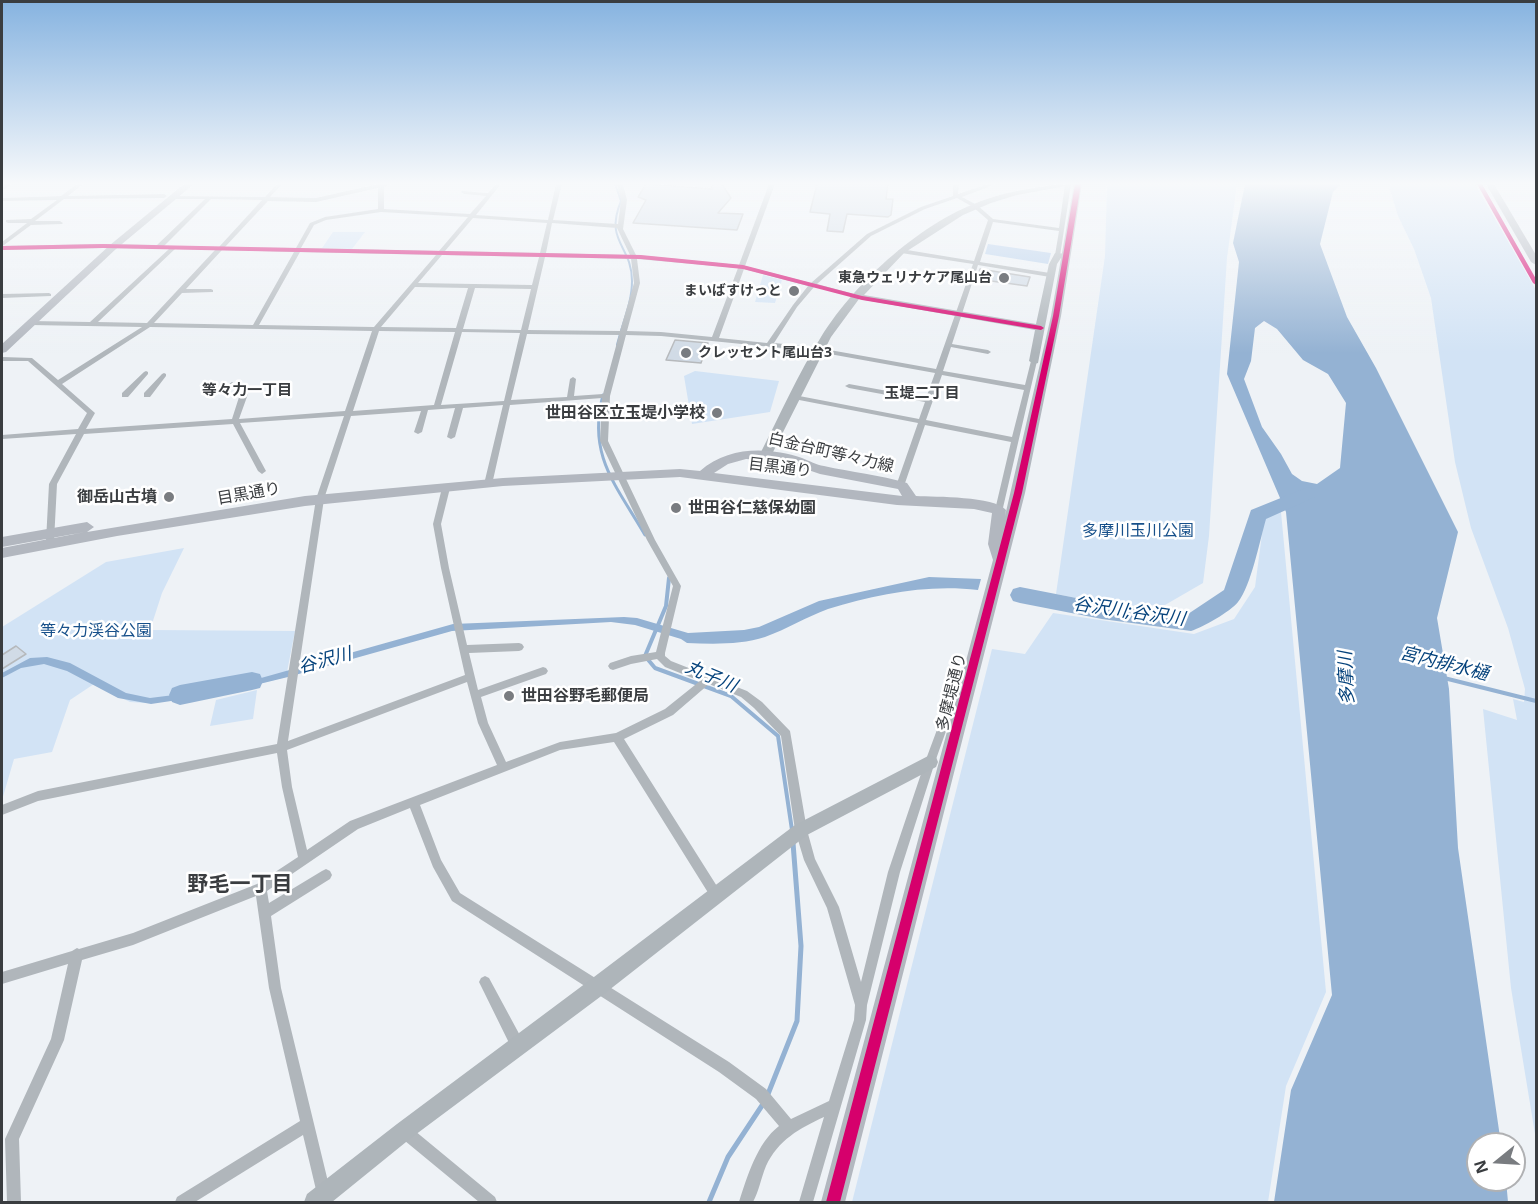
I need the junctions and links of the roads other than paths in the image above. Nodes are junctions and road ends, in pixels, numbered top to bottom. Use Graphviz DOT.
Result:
graph roads {
  1 [pos="115,240"];
  2 [pos="166,240"];
  3 [pos="228,240"];
  4 [pos="303,240"];
  5 [pos="452,240"];
  6 [pos="546,240"];
  7 [pos="621,240"];
  8 [pos="752,240"];
  9 [pos="865,240"];
  10 [pos="918,240"];
  11 [pos="984,240"];
  12 [pos="1061,240"];
  13 [pos="1066,240"];
  14 [pos="1523,240"];
  15 [pos="2,246"];
  16 [pos="108,246"];
  17 [pos="158,248"];
  18 [pos="173,248"];
  19 [pos="220,249"];
  20 [pos="297,251"];
  21 [pos="900,251"];
  22 [pos="440,254"];
  23 [pos="1062,256"];
  24 [pos="542,257"];
  25 [pos="630,258"];
  26 [pos="1536,262"];
  27 [pos="976,264"];
  28 [pos="743,267"];
  29 [pos="1050,275"];
  30 [pos="412,285"];
  31 [pos="812,285"];
  32 [pos="472,286"];
  33 [pos="533,287"];
  34 [pos="182,291"];
  35 [pos="211,291"];
  36 [pos="49,295"];
  37 [pos="2,296"];
  38 [pos="856,296"];
  39 [pos="957,314"];
  40 [pos="31,323"];
  41 [pos="92,324"];
  42 [pos="149,325"];
  43 [pos="255,327"];
  44 [pos="1041,328"];
  45 [pos="376,329"];
  46 [pos="459,331"];
  47 [pos="523,331"];
  48 [pos="618,333"];
  49 [pos="2,338"];
  50 [pos="715,339"];
  51 [pos="769,345"];
  52 [pos="948,345"];
  53 [pos="2,350"];
  54 [pos="819,350"];
  55 [pos="988,352"];
  56 [pos="2,359"];
  57 [pos="1034,361"];
  58 [pos="939,372"];
  59 [pos="146,373"];
  60 [pos="164,375"];
  61 [pos="573,379"];
  62 [pos="58,383"];
  63 [pos="232,384"];
  64 [pos="849,386"];
  65 [pos="1027,388"];
  66 [pos="147,394"];
  67 [pos="125,395"];
  68 [pos="605,396"];
  69 [pos="794,397"];
  70 [pos="570,398"];
  71 [pos="929,401"];
  72 [pos="508,402"];
  73 [pos="460,405"];
  74 [pos="437,407"];
  75 [pos="425,408"];
  76 [pos="347,414"];
  77 [pos="235,421"];
  78 [pos="921,422"];
  79 [pos="81,432"];
  80 [pos="418,432"];
  81 [pos="2,437"];
  82 [pos="452,437"];
  83 [pos="1015,440"];
  84 [pos="766,454"];
  85 [pos="262,471"];
  86 [pos="704,475"];
  87 [pos="614,476"];
  88 [pos="496,481"];
  89 [pos="900,486"];
  90 [pos="446,489"];
  91 [pos="322,494"];
  92 [pos="911,501"];
  93 [pos="999,510"];
  94 [pos="50,538"];
  95 [pos="2,542"];
  96 [pos="2,553"];
  97 [pos="1000,561"];
  98 [pos="519,646"];
  99 [pos="463,649"];
  100 [pos="660,655"];
  101 [pos="613,666"];
  102 [pos="543,671"];
  103 [pos="972,672"];
  104 [pos="470,677"];
  105 [pos="708,680"];
  106 [pos="475,695"];
  107 [pos="617,737"];
  108 [pos="282,748"];
  109 [pos="930,762"];
  110 [pos="503,767"];
  111 [pos="412,802"];
  112 [pos="2,810"];
  113 [pos="799,832"];
  114 [pos="304,860"];
  115 [pos="326,875"];
  116 [pos="261,888"];
  117 [pos="716,895"];
  118 [pos="264,913"];
  119 [pos="77,954"];
  120 [pos="2,978"];
  121 [pos="485,982"];
  122 [pos="597,987"];
  123 [pos="861,1005"];
  124 [pos="518,1046"];
  125 [pos="834,1107"];
  126 [pos="307,1124"];
  127 [pos="788,1126"];
  128 [pos="404,1131"];
  129 [pos="320,1199"];
  130 [pos="14,1203"];
  131 [pos="182,1203"];
  132 [pos="490,1203"];
  133 [pos="746,1203"];
  134 [pos="806,1203"];
  135 [pos="833,1203"];
  1 -- 16 [label="main road"];
  2 -- 17 [label="street"];
  3 -- 19 [label="street"];
  4 -- 20 [label="street"];
  5 -- 22 [label="street"];
  6 -- 24 [label="street"];
  7 -- 25 [label="street"];
  8 -- 28 [label="street"];
  9 -- 31 [label="street"];
  10 -- 21 [label="street"];
  11 -- 27 [label="street"];
  12 -- 23 [label="street"];
  13 -- 23 [label="main road, 多摩堤通り"];
  14 -- 26 [label="main road"];
  15 -- 16 [label="street"];
  16 -- 17 [label="street"];
  16 -- 36 [label="main road"];
  16 -- 40 [label="main road"];
  17 -- 18 [label="street"];
  18 -- 19 [label="street"];
  18 -- 41 [label="street"];
  19 -- 20 [label="street"];
  19 -- 34 [label="street"];
  20 -- 22 [label="street"];
  20 -- 43 [label="street"];
  21 -- 27 [label="street"];
  21 -- 38 [label="street"];
  22 -- 24 [label="street"];
  22 -- 30 [label="street"];
  23 -- 29 [label="street"];
  23 -- 97 [label="main road, 多摩堤通り"];
  24 -- 25 [label="street"];
  24 -- 33 [label="street"];
  25 -- 28 [label="street"];
  25 -- 48 [label="street"];
  27 -- 29 [label="street"];
  27 -- 39 [label="street"];
  28 -- 31 [label="street"];
  28 -- 50 [label="street"];
  29 -- 44 [label="street"];
  30 -- 32 [label="street"];
  30 -- 45 [label="street"];
  31 -- 38 [label="street"];
  31 -- 51 [label="street"];
  32 -- 33 [label="street"];
  32 -- 46 [label="street"];
  33 -- 47 [label="street"];
  34 -- 35 [label="street"];
  34 -- 42 [label="street"];
  36 -- 37 [label="street"];
  36 -- 49 [label="main road"];
  38 -- 39 [label="street"];
  38 -- 54 [label="street"];
  39 -- 44 [label="street"];
  39 -- 52 [label="street"];
  40 -- 41 [label="street"];
  40 -- 53 [label="main road"];
  41 -- 42 [label="street"];
  42 -- 43 [label="street"];
  42 -- 62 [label="street"];
  43 -- 45 [label="street"];
  44 -- 57 [label="street"];
  45 -- 46 [label="street"];
  45 -- 76 [label="street"];
  46 -- 47 [label="street"];
  46 -- 74 [label="street"];
  47 -- 48 [label="street"];
  47 -- 72 [label="street"];
  48 -- 50 [label="street"];
  48 -- 68 [label="street"];
  50 -- 51 [label="street"];
  51 -- 54 [label="street"];
  52 -- 55 [label="street"];
  52 -- 58 [label="street"];
  54 -- 58 [label="street"];
  54 -- 69 [label="street"];
  56 -- 62 [label="street"];
  57 -- 65 [label="street"];
  58 -- 65 [label="street"];
  58 -- 71 [label="street"];
  59 -- 67 [label="street"];
  60 -- 66 [label="street"];
  61 -- 70 [label="street"];
  62 -- 79 [label="street"];
  63 -- 77 [label="street"];
  64 -- 71 [label="street"];
  65 -- 83 [label="street"];
  68 -- 70 [label="street"];
  68 -- 87 [label="street"];
  69 -- 78 [label="street"];
  69 -- 84 [label="street"];
  70 -- 72 [label="street"];
  71 -- 78 [label="street"];
  72 -- 73 [label="street"];
  72 -- 88 [label="street"];
  73 -- 74 [label="street"];
  73 -- 82 [label="street"];
  74 -- 75 [label="street"];
  75 -- 76 [label="street"];
  75 -- 80 [label="street"];
  76 -- 77 [label="street"];
  76 -- 91 [label="street"];
  77 -- 79 [label="street"];
  77 -- 85 [label="street"];
  78 -- 83 [label="street"];
  78 -- 89 [label="street"];
  79 -- 81 [label="street"];
  79 -- 94 [label="street"];
  83 -- 93 [label="street"];
  84 -- 86 [label="main road, 白金台町等々力線"];
  84 -- 89 [label="main road, 白金台町等々力線"];
  86 -- 87 [label="main road, 目黒通り"];
  86 -- 92 [label="main road, 目黒通り"];
  87 -- 88 [label="main road, 目黒通り"];
  87 -- 100 [label="street"];
  88 -- 90 [label="main road, 目黒通り"];
  88 -- 91 [label="main road, 目黒通り"];
  89 -- 92 [label="main road, 白金台町等々力線"];
  90 -- 91 [label="main road, 目黒通り"];
  90 -- 99 [label="street"];
  91 -- 94 [label="main road, 目黒通り"];
  91 -- 108 [label="street"];
  92 -- 93 [label="main road, 目黒通り"];
  93 -- 97 [label="main road"];
  94 -- 95 [label="main road, 目黒通り"];
  94 -- 96 [label="main road, 目黒通り"];
  97 -- 103 [label="main road, 多摩堤通り"];
  98 -- 99 [label="street"];
  99 -- 104 [label="street"];
  100 -- 101 [label="street"];
  100 -- 105 [label="street"];
  102 -- 106 [label="street"];
  103 -- 109 [label="street"];
  103 -- 135 [label="main road, 多摩堤通り"];
  104 -- 106 [label="street"];
  104 -- 108 [label="street"];
  105 -- 107 [label="street"];
  105 -- 113 [label="street"];
  106 -- 110 [label="street"];
  107 -- 110 [label="street"];
  107 -- 117 [label="street"];
  108 -- 112 [label="street"];
  108 -- 114 [label="street"];
  109 -- 113 [label="street"];
  109 -- 123 [label="street"];
  110 -- 111 [label="street"];
  111 -- 114 [label="street"];
  111 -- 122 [label="street"];
  113 -- 117 [label="street"];
  113 -- 123 [label="street"];
  114 -- 116 [label="street"];
  115 -- 118 [label="street"];
  116 -- 118 [label="street"];
  116 -- 119 [label="street"];
  117 -- 122 [label="street"];
  118 -- 126 [label="street"];
  119 -- 120 [label="street"];
  119 -- 130 [label="street"];
  121 -- 124 [label="street"];
  122 -- 124 [label="street"];
  122 -- 127 [label="street"];
  123 -- 125 [label="street"];
  124 -- 128 [label="street"];
  125 -- 127 [label="street"];
  125 -- 134 [label="street"];
  126 -- 129 [label="street"];
  126 -- 131 [label="street"];
  127 -- 133 [label="street"];
  128 -- 129 [label="street"];
  128 -- 132 [label="street"];
}
